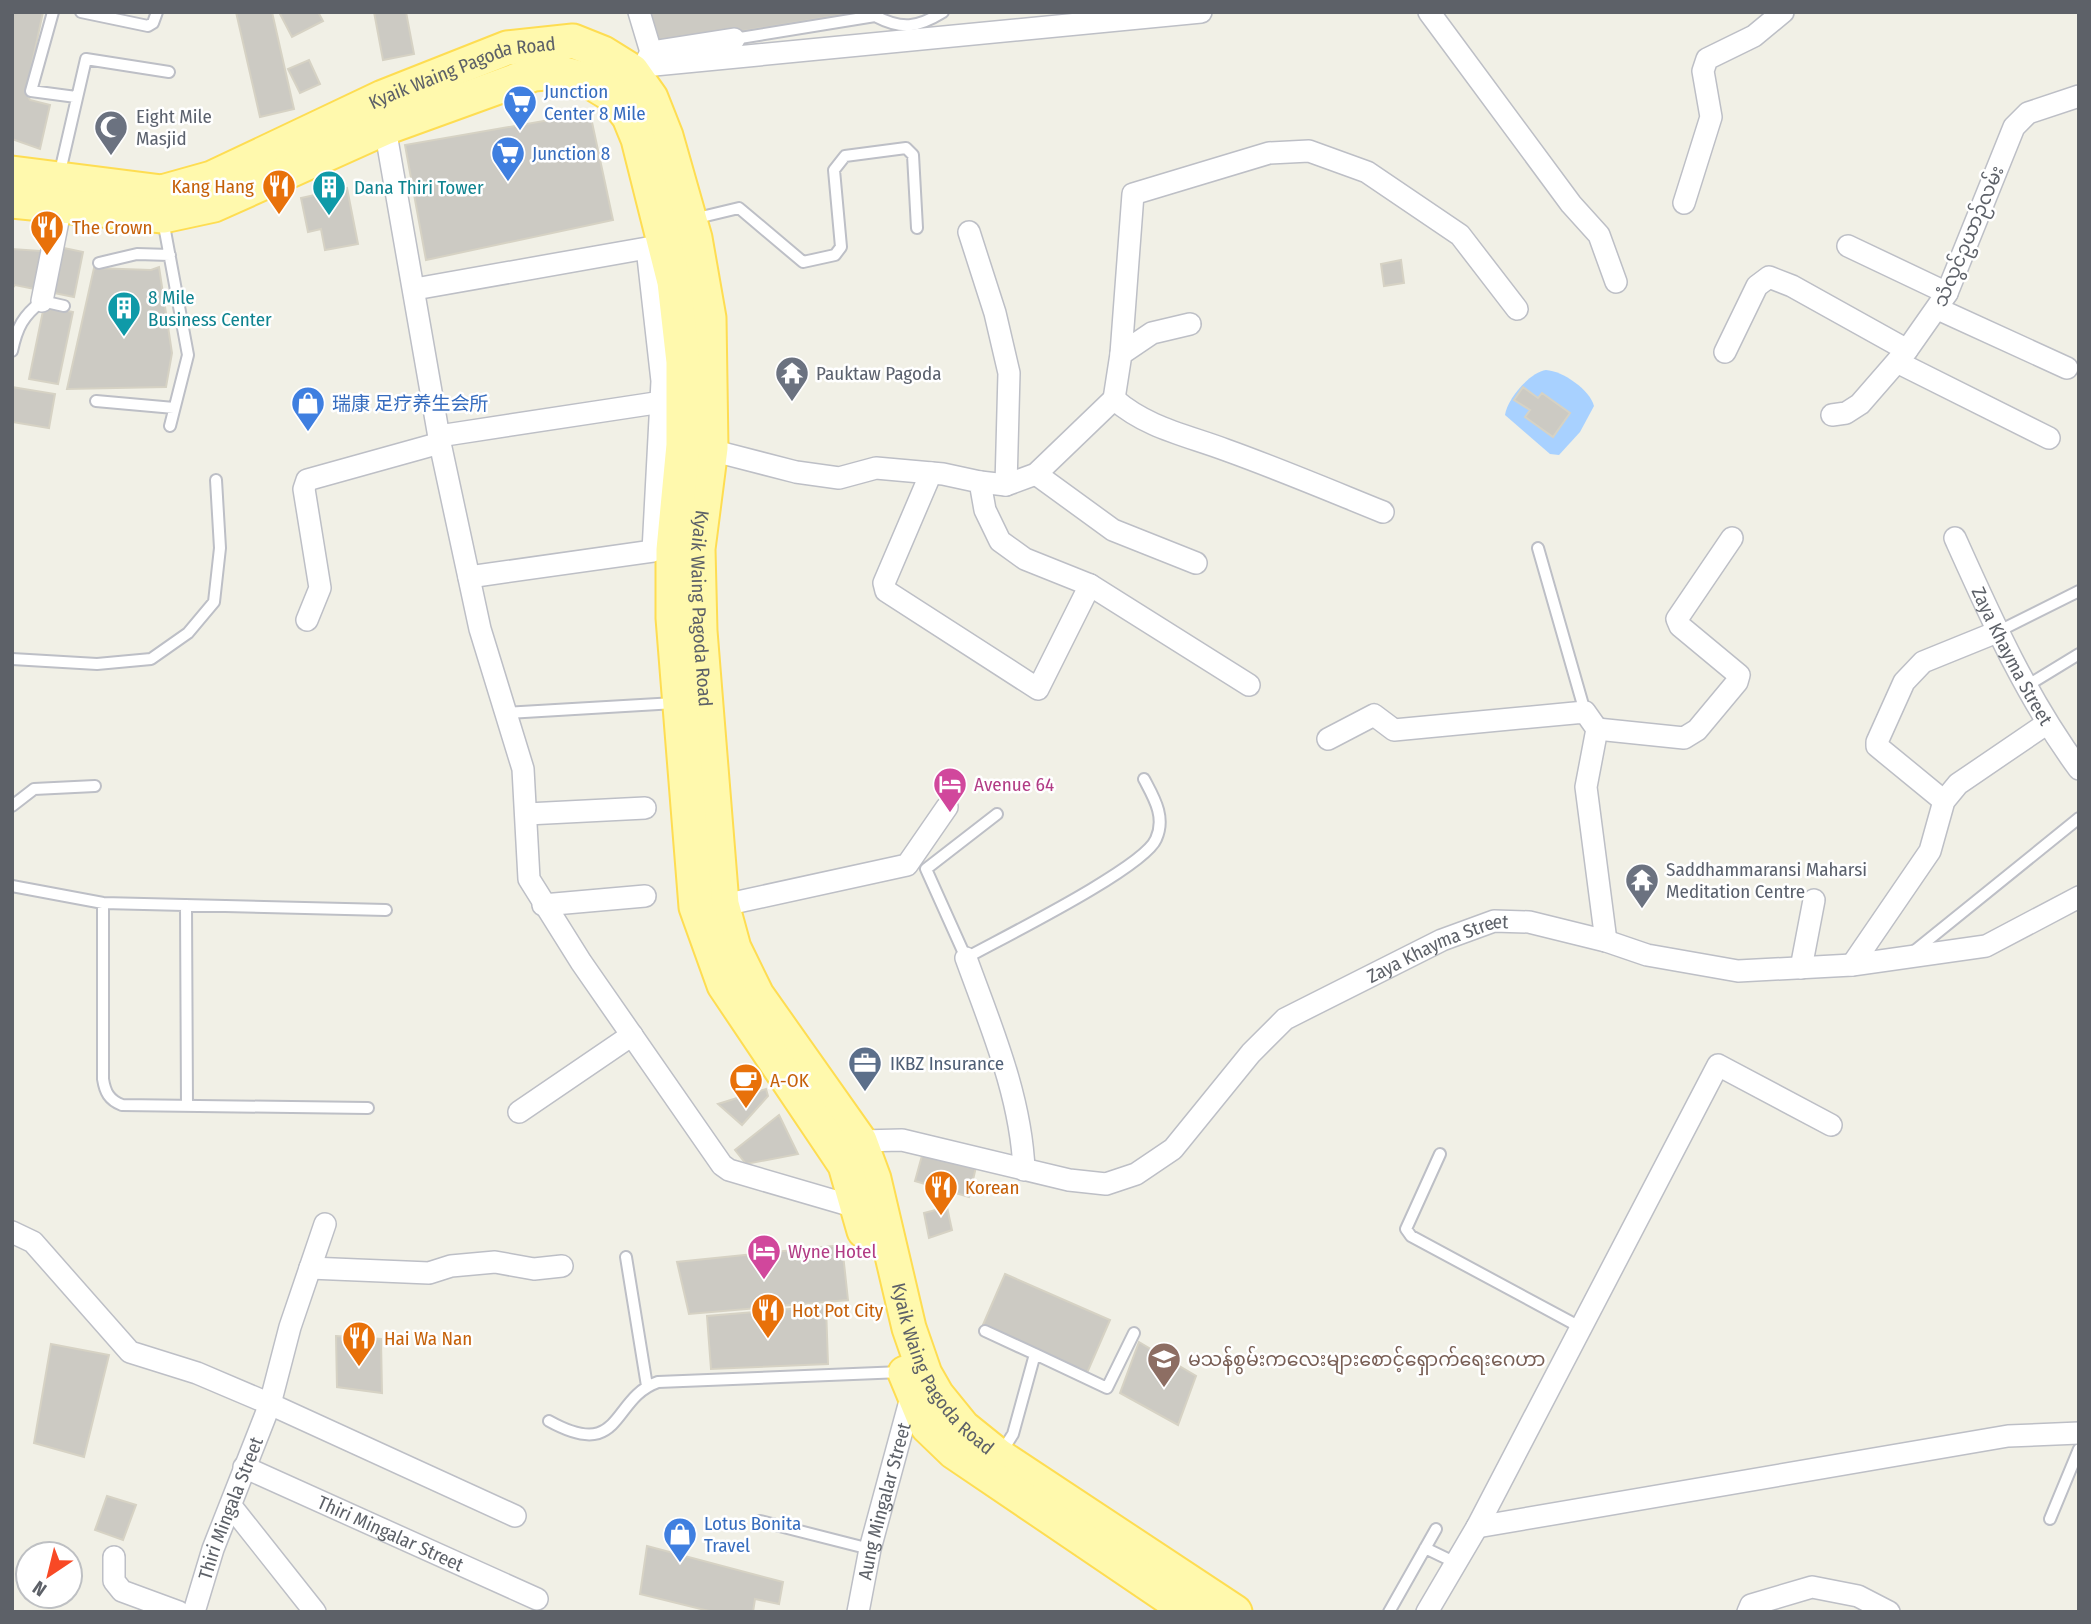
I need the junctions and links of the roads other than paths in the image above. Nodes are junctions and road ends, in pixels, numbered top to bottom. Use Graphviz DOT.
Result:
graph roads {
  1 [pos="52,12"];
  2 [pos="81,12"];
  3 [pos="157,12"];
  4 [pos="639,12"];
  5 [pos="943,12"];
  6 [pos="1201,12"];
  7 [pos="1429,12"];
  8 [pos="1783,12"];
  9 [pos="875,14"];
  10 [pos="734,39"];
  11 [pos="635,71"];
  12 [pos="169,72"];
  13 [pos="2079,96"];
  14 [pos="76,97"];
  15 [pos="385,128"];
  16 [pos="15,189"];
  17 [pos="60,194"];
  18 [pos="1684,203"];
  19 [pos="163,216"];
  20 [pos="690,219"];
  21 [pos="917,228"];
  22 [pos="970,232"];
  23 [pos="1848,246"];
  24 [pos="170,255"];
  25 [pos="99,263"];
  26 [pos="1616,282"];
  27 [pos="415,289"];
  28 [pos="42,301"];
  29 [pos="1943,301"];
  30 [pos="64,306"];
  31 [pos="1517,309"];
  32 [pos="1190,324"];
  33 [pos="12,351"];
  34 [pos="1725,352"];
  35 [pos="1121,354"];
  36 [pos="1902,356"];
  37 [pos="2067,368"];
  38 [pos="1114,399"];
  39 [pos="96,401"];
  40 [pos="662,402"];
  41 [pos="174,408"];
  42 [pos="1832,415"];
  43 [pos="170,426"];
  44 [pos="2049,438"];
  45 [pos="440,439"];
  46 [pos="697,447"];
  47 [pos="931,473"];
  48 [pos="1036,474"];
  49 [pos="216,480"];
  50 [pos="980,482"];
  51 [pos="1006,485"];
  52 [pos="1383,512"];
  53 [pos="1732,538"];
  54 [pos="1955,538"];
  55 [pos="1538,548"];
  56 [pos="1196,563"];
  57 [pos="469,577"];
  58 [pos="1090,585"];
  59 [pos="2079,591"];
  60 [pos="307,620"];
  61 [pos="1997,632"];
  62 [pos="2079,654"];
  63 [pos="12,659"];
  64 [pos="1249,685"];
  65 [pos="2025,687"];
  66 [pos="688,691"];
  67 [pos="506,712"];
  68 [pos="1591,721"];
  69 [pos="2046,724"];
  70 [pos="1328,739"];
  71 [pos="2079,769"];
  72 [pos="1144,779"];
  73 [pos="95,786"];
  74 [pos="1944,801"];
  75 [pos="12,806"];
  76 [pos="947,807"];
  77 [pos="645,808"];
  78 [pos="527,814"];
  79 [pos="997,814"];
  80 [pos="2079,818"];
  81 [pos="12,886"];
  82 [pos="645,896"];
  83 [pos="2079,897"];
  84 [pos="1814,900"];
  85 [pos="103,903"];
  86 [pos="186,905"];
  87 [pos="543,905"];
  88 [pos="710,908"];
  89 [pos="386,910"];
  90 [pos="1606,941"];
  91 [pos="1907,957"];
  92 [pos="966,958"];
  93 [pos="1852,965"];
  94 [pos="1801,968"];
  95 [pos="632,1035"];
  96 [pos="187,1106"];
  97 [pos="368,1108"];
  98 [pos="519,1112"];
  99 [pos="1831,1125"];
  100 [pos="849,1146"];
  101 [pos="1440,1154"];
  102 [pos="1024,1170"];
  103 [pos="859,1208"];
  104 [pos="326,1224"];
  105 [pos="12,1232"];
  106 [pos="626,1257"];
  107 [pos="562,1266"];
  108 [pos="310,1268"];
  109 [pos="1580,1327"];
  110 [pos="985,1331"];
  111 [pos="1134,1333"];
  112 [pos="1035,1354"];
  113 [pos="914,1379"];
  114 [pos="647,1386"];
  115 [pos="270,1404"];
  116 [pos="549,1421"];
  117 [pos="2079,1433"];
  118 [pos="2079,1449"];
  119 [pos="999,1456"];
  120 [pos="244,1467"];
  121 [pos="1029,1490"];
  122 [pos="230,1506"];
  123 [pos="514,1516"];
  124 [pos="2050,1519"];
  125 [pos="760,1521"];
  126 [pos="1478,1527"];
  127 [pos="1436,1529"];
  128 [pos="1426,1548"];
  129 [pos="870,1549"];
  130 [pos="114,1557"];
  131 [pos="1456,1563"];
  132 [pos="537,1599"];
  133 [pos="179,1612"];
  134 [pos="194,1612"];
  135 [pos="315,1612"];
  136 [pos="858,1612"];
  137 [pos="1190,1612"];
  138 [pos="1235,1612"];
  139 [pos="1389,1612"];
  140 [pos="1427,1612"];
  141 [pos="1748,1612"];
  142 [pos="1889,1612"];
  1 -- 14 [label="lane"];
  2 -- 3 [label="lane"];
  4 -- 11 [label="street"];
  5 -- 9 [label="lane"];
  6 -- 11 [label="street"];
  7 -- 26 [label="street"];
  8 -- 18 [label="street"];
  9 -- 10 [label="lane"];
  10 -- 11 [label="street"];
  11 -- 15 [label="main road, Kyaik Waing Pagoda Road"];
  11 -- 17 [label="main road, Kyaik Waing Pagoda Road"];
  11 -- 20 [label="main road, Kyaik Waing Pagoda Road"];
  11 -- 46 [label="main road, Kyaik Waing Pagoda Road"];
  12 -- 14 [label="lane"];
  13 -- 29 [label="street, သံလွင်ဥယာဉ်လမ်း"];
  14 -- 17 [label="lane"];
  15 -- 19 [label="main road, Kyaik Waing Pagoda Road"];
  15 -- 27 [label="street"];
  16 -- 17 [label="main road, Kyaik Waing Pagoda Road"];
  17 -- 19 [label="main road, Kyaik Waing Pagoda Road"];
  17 -- 28 [label="street"];
  19 -- 24 [label="lane"];
  20 -- 21 [label="lane"];
  20 -- 46 [label="main road, Kyaik Waing Pagoda Road"];
  22 -- 51 [label="street"];
  23 -- 29 [label="street"];
  24 -- 25 [label="lane"];
  24 -- 41 [label="lane"];
  27 -- 40 [label="street"];
  27 -- 45 [label="street"];
  28 -- 30 [label="lane"];
  28 -- 33 [label="lane"];
  29 -- 36 [label="street, သံလွင်ဥယာဉ်လမ်း"];
  29 -- 37 [label="street"];
  31 -- 35 [label="street"];
  32 -- 35 [label="street"];
  34 -- 36 [label="street"];
  35 -- 38 [label="street"];
  36 -- 42 [label="street, သံလွင်ဥယာဉ်လမ်း"];
  36 -- 44 [label="street"];
  38 -- 48 [label="street"];
  38 -- 52 [label="street"];
  39 -- 41 [label="lane"];
  40 -- 45 [label="street"];
  40 -- 57 [label="street"];
  41 -- 43 [label="lane"];
  45 -- 57 [label="street"];
  45 -- 60 [label="street"];
  46 -- 47 [label="street"];
  46 -- 66 [label="main road, Kyaik Waing Pagoda Road"];
  47 -- 50 [label="street"];
  47 -- 58 [label="street"];
  48 -- 51 [label="street"];
  48 -- 56 [label="street"];
  49 -- 63 [label="lane"];
  50 -- 51 [label="street"];
  50 -- 58 [label="street"];
  53 -- 68 [label="street"];
  54 -- 61 [label="street, Zaya Khayma Street"];
  55 -- 68 [label="lane"];
  57 -- 67 [label="street"];
  58 -- 64 [label="street"];
  59 -- 61 [label="lane"];
  61 -- 65 [label="street, Zaya Khayma Street"];
  61 -- 74 [label="street"];
  62 -- 65 [label="lane"];
  65 -- 69 [label="street, Zaya Khayma Street"];
  66 -- 67 [label="lane"];
  66 -- 88 [label="main road, Kyaik Waing Pagoda Road"];
  67 -- 78 [label="street"];
  68 -- 70 [label="street"];
  68 -- 90 [label="street"];
  69 -- 71 [label="street, Zaya Khayma Street"];
  69 -- 74 [label="street"];
  72 -- 92 [label="lane"];
  73 -- 75 [label="lane"];
  74 -- 93 [label="street"];
  76 -- 88 [label="street"];
  77 -- 78 [label="street"];
  78 -- 87 [label="street"];
  79 -- 92 [label="lane"];
  80 -- 91 [label="lane"];
  81 -- 85 [label="lane"];
  82 -- 87 [label="street"];
  83 -- 91 [label="street, Zaya Khayma Street"];
  84 -- 94 [label="street"];
  85 -- 86 [label="lane"];
  85 -- 96 [label="lane"];
  86 -- 89 [label="lane"];
  86 -- 96 [label="lane"];
  87 -- 95 [label="street"];
  88 -- 100 [label="main road, Kyaik Waing Pagoda Road"];
  90 -- 94 [label="street, Zaya Khayma Street"];
  90 -- 102 [label="street, Zaya Khayma Street"];
  91 -- 93 [label="street, Zaya Khayma Street"];
  92 -- 102 [label="street"];
  93 -- 94 [label="street, Zaya Khayma Street"];
  95 -- 98 [label="street"];
  95 -- 103 [label="street"];
  96 -- 97 [label="lane"];
  99 -- 109 [label="street"];
  100 -- 102 [label="street, Zaya Khayma Street"];
  100 -- 103 [label="main road, Kyaik Waing Pagoda Road"];
  100 -- 113 [label="main road, Kyaik Waing Pagoda Road"];
  101 -- 109 [label="lane"];
  103 -- 113 [label="main road, Kyaik Waing Pagoda Road"];
  104 -- 108 [label="street, Thiri Mingala Street"];
  105 -- 115 [label="street"];
  106 -- 114 [label="lane"];
  107 -- 108 [label="street"];
  108 -- 115 [label="street, Thiri Mingala Street"];
  109 -- 126 [label="street"];
  110 -- 112 [label="lane"];
  111 -- 112 [label="lane"];
  112 -- 119 [label="lane"];
  113 -- 114 [label="lane"];
  113 -- 119 [label="main road, Kyaik Waing Pagoda Road"];
  113 -- 121 [label="main road, Kyaik Waing Pagoda Road"];
  113 -- 129 [label="street, Aung Mingalar Street"];
  114 -- 116 [label="lane"];
  115 -- 120 [label="street, Thiri Mingala Street"];
  115 -- 123 [label="street"];
  117 -- 126 [label="street"];
  118 -- 124 [label="lane"];
  119 -- 121 [label="main road, Kyaik Waing Pagoda Road"];
  120 -- 122 [label="street, Thiri Mingala Street"];
  120 -- 132 [label="street, Thiri Mingalar Street"];
  121 -- 137 [label="main road, Kyaik Waing Pagoda Road"];
  121 -- 138 [label="main road, Kyaik Waing Pagoda Road"];
  122 -- 134 [label="street, Thiri Mingala Street"];
  122 -- 135 [label="street"];
  125 -- 129 [label="lane"];
  126 -- 131 [label="street"];
  127 -- 128 [label="lane"];
  128 -- 131 [label="lane"];
  128 -- 139 [label="lane"];
  129 -- 136 [label="street, Aung Mingalar Street"];
  130 -- 133 [label="street"];
  131 -- 140 [label="street"];
  141 -- 142 [label="street"];
}
